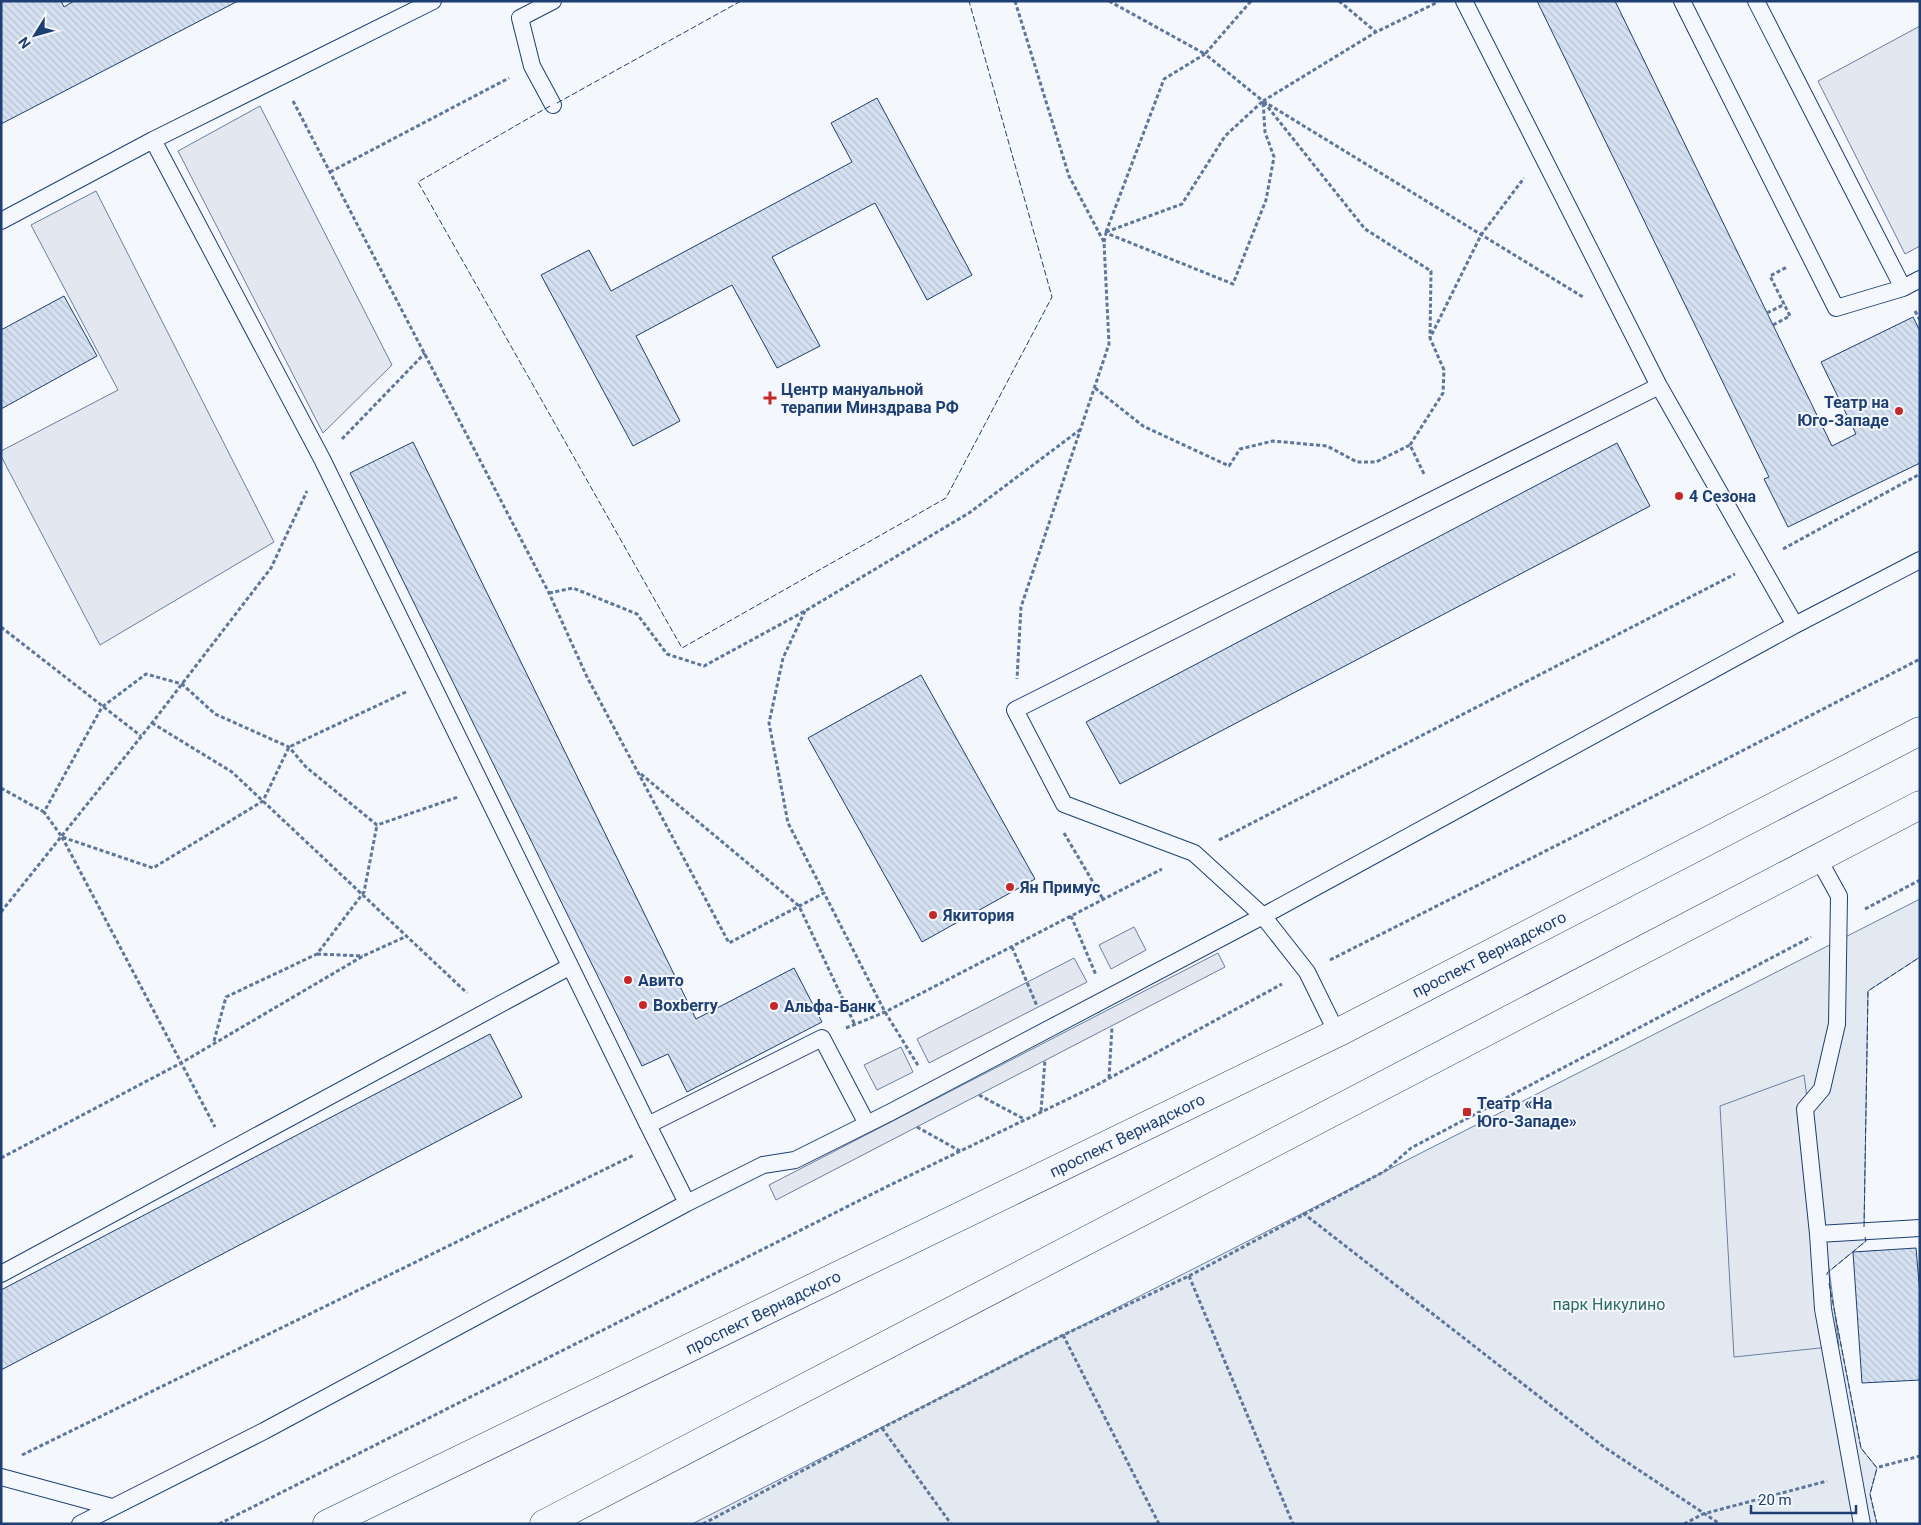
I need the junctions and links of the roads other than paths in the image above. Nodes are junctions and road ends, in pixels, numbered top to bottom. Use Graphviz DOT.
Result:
graph roads {
  1 [pos="433,1"];
  2 [pos="553,1"];
  3 [pos="1464,1"];
  4 [pos="1682,1"];
  5 [pos="1756,1"];
  6 [pos="553,105"];
  7 [pos="153,140"];
  8 [pos="1,221"];
  9 [pos="1920,279"];
  10 [pos="1903,288"];
  11 [pos="1659,386"];
  12 [pos="1920,560"];
  13 [pos="1795,625"];
  14 [pos="1920,732"];
  15 [pos="1920,805"];
  16 [pos="1818,858"];
  17 [pos="1264,916"];
  18 [pos="568,967"];
  19 [pos="1337,1033"];
  20 [pos="867,1124"];
  21 [pos="648,1126"];
  22 [pos="687,1202"];
  23 [pos="1920,1228"];
  24 [pos="1818,1234"];
  25 [pos="1,1274"];
  26 [pos="1,1477"];
  27 [pos="112,1507"];
  28 [pos="80,1524"];
  29 [pos="326,1524"];
  30 [pos="544,1524"];
  31 [pos="1862,1524"];
  1 -- 7 [label="lane"];
  2 -- 6 [label="lane"];
  3 -- 11 [label="lane"];
  4 -- 10 [label="lane"];
  5 -- 10 [label="lane"];
  7 -- 8 [label="lane"];
  7 -- 18 [label="lane"];
  9 -- 10 [label="lane"];
  11 -- 13 [label="lane"];
  11 -- 17 [label="lane"];
  12 -- 13 [label="lane"];
  13 -- 17 [label="lane"];
  14 -- 19 [label="main road, проспект Вернадского"];
  15 -- 16 [label="main road"];
  16 -- 24 [label="lane"];
  16 -- 30 [label="main road"];
  17 -- 19 [label="lane"];
  17 -- 20 [label="lane"];
  18 -- 21 [label="lane"];
  18 -- 25 [label="lane"];
  19 -- 29 [label="main road, проспект Вернадского"];
  20 -- 21 [label="lane"];
  20 -- 22 [label="lane"];
  21 -- 22 [label="lane"];
  22 -- 27 [label="lane"];
  23 -- 24 [label="lane"];
  24 -- 31 [label="lane"];
  26 -- 27 [label="lane"];
  27 -- 28 [label="lane"];
}
